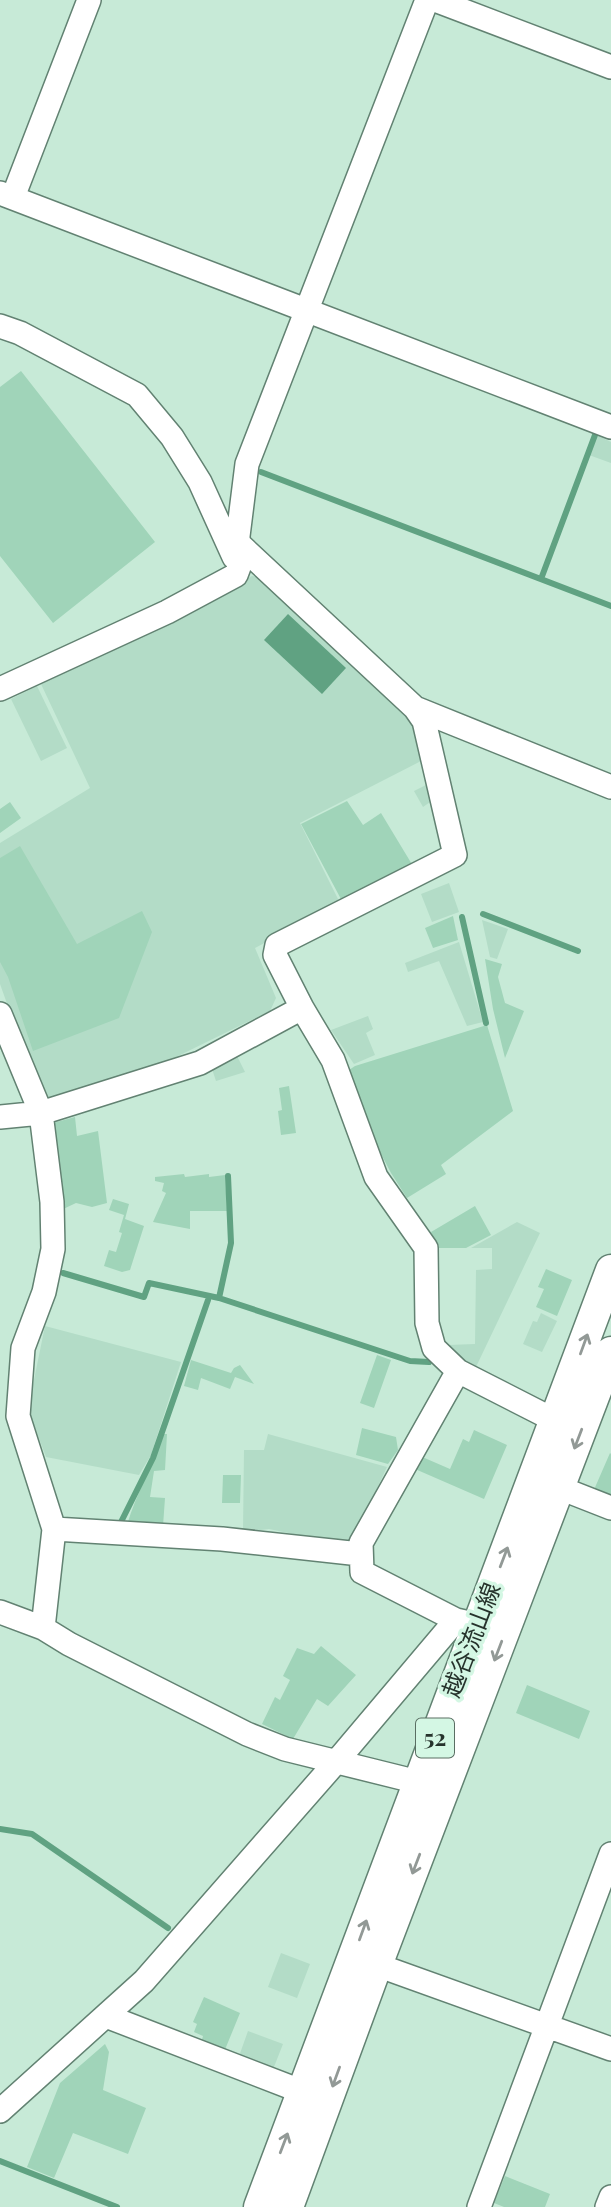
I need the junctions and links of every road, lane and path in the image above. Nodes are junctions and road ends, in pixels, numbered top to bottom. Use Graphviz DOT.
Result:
graph roads {
  1 [pos="89,0"];
  2 [pos="427,0"];
  3 [pos="435,0"];
  4 [pos="611,68"];
  5 [pos="7,195"];
  6 [pos="307,311"];
  7 [pos="0,326"];
  8 [pos="611,427"];
  9 [pos="238,543"];
  10 [pos="239,567"];
  11 [pos="0,689"];
  12 [pos="415,708"];
  13 [pos="611,787"];
  14 [pos="302,1007"];
  15 [pos="0,1014"];
  16 [pos="41,1113"];
  17 [pos="0,1117"];
  18 [pos="611,1270"];
  19 [pos="611,1352"];
  20 [pos="458,1371"];
  21 [pos="556,1421"];
  22 [pos="560,1488"];
  23 [pos="611,1508"];
  24 [pos="54,1529"];
  25 [pos="360,1554"];
  26 [pos="0,1612"];
  27 [pos="467,1623"];
  28 [pos="43,1628"];
  29 [pos="336,1762"];
  30 [pos="418,1783"];
  31 [pos="611,1854"];
  32 [pos="377,1965"];
  33 [pos="106,2016"];
  34 [pos="547,2024"];
  35 [pos="611,2049"];
  36 [pos="303,2092"];
  37 [pos="0,2111"];
  38 [pos="611,2197"];
  39 [pos="259,2207"];
  40 [pos="288,2207"];
  41 [pos="479,2207"];
  42 [pos="607,2207"];
  1 -- 5 [label="street"];
  2 -- 6 [label="street"];
  3 -- 4 [label="street"];
  5 -- 6 [label="street"];
  6 -- 8 [label="street"];
  6 -- 9 [label="street"];
  7 -- 10 [label="street"];
  9 -- 10 [label="street"];
  9 -- 12 [label="street"];
  10 -- 11 [label="street"];
  12 -- 13 [label="street"];
  12 -- 14 [label="street"];
  14 -- 16 [label="street"];
  14 -- 20 [label="street"];
  15 -- 16 [label="street"];
  16 -- 17 [label="street"];
  16 -- 24 [label="street"];
  21 -- 18 [label="main road, 越谷流山線 / 52, one-way"];
  19 -- 22 [label="main road, 越谷流山線 / 52, one-way"];
  20 -- 21 [label="street"];
  20 -- 25 [label="street"];
  27 -- 21 [label="main road, 越谷流山線 / 52, one-way"];
  22 -- 23 [label="street"];
  22 -- 32 [label="main road, 越谷流山線 / 52, one-way"];
  24 -- 25 [label="street"];
  24 -- 28 [label="street"];
  25 -- 27 [label="street"];
  26 -- 28 [label="street"];
  27 -- 29 [label="street"];
  27 -- 30 [label="main road, 越谷流山線 / 52"];
  28 -- 29 [label="street"];
  29 -- 30 [label="street"];
  29 -- 33 [label="street"];
  36 -- 30 [label="main road, 越谷流山線 / 52, one-way"];
  31 -- 34 [label="street"];
  32 -- 34 [label="street"];
  32 -- 40 [label="main road, 越谷流山線 / 52, one-way"];
  33 -- 36 [label="street"];
  33 -- 37 [label="street"];
  34 -- 35 [label="street"];
  34 -- 41 [label="street"];
  39 -- 36 [label="main road, 越谷流山線 / 52, one-way"];
  38 -- 42 [label="street"];
}
